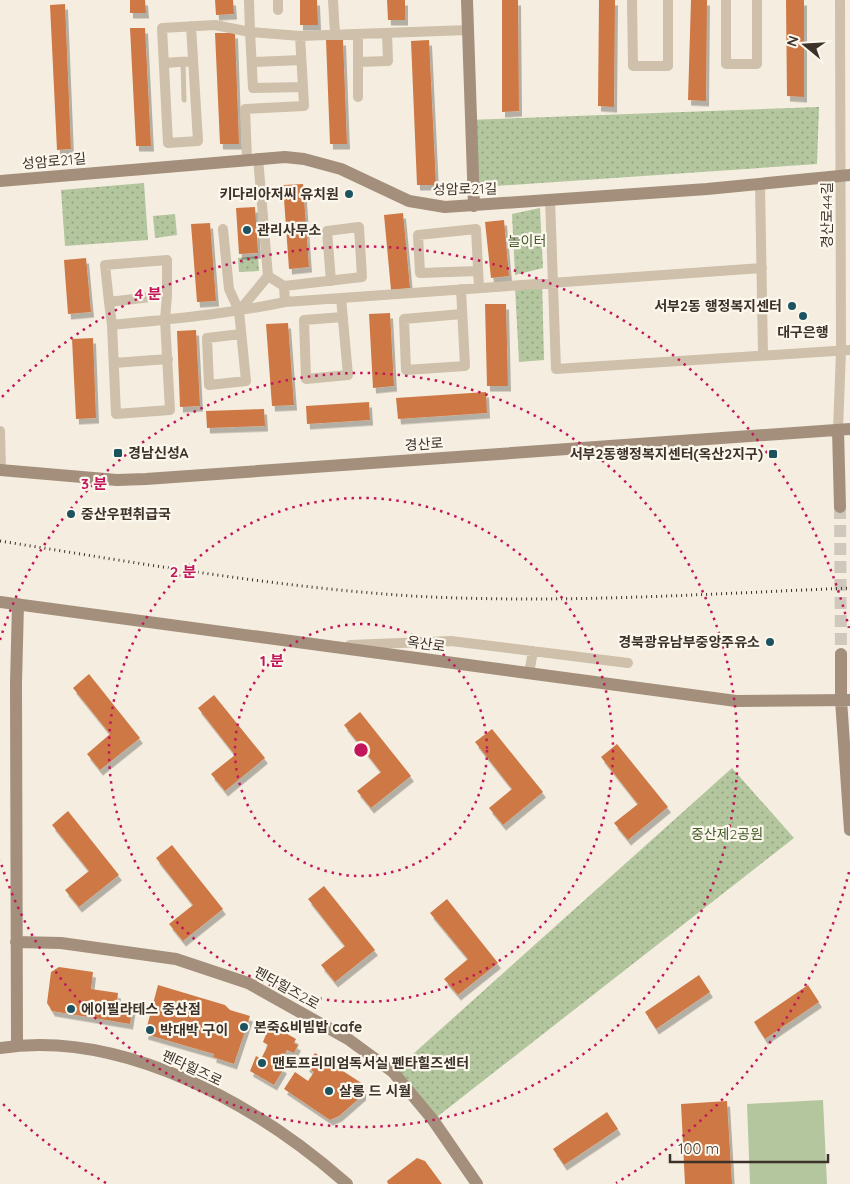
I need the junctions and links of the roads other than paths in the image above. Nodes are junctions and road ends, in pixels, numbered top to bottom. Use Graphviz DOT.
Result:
graph roads {
  1 [pos="249,0"];
  2 [pos="334,0"];
  3 [pos="467,0"];
  4 [pos="632,0"];
  5 [pos="668,0"];
  6 [pos="726,0"];
  7 [pos="757,0"];
  8 [pos="840,0"];
  9 [pos="845,14"];
  10 [pos="192,26"];
  11 [pos="468,30"];
  12 [pos="250,32"];
  13 [pos="387,33"];
  14 [pos="335,34"];
  15 [pos="358,34"];
  16 [pos="300,36"];
  17 [pos="301,60"];
  18 [pos="188,61"];
  19 [pos="253,62"];
  20 [pos="358,62"];
  21 [pos="164,63"];
  22 [pos="303,87"];
  23 [pos="358,97"];
  24 [pos="184,100"];
  25 [pos="252,159"];
  26 [pos="846,175"];
  27 [pos="0,181"];
  28 [pos="760,184"];
  29 [pos="550,199"];
  30 [pos="474,206"];
  31 [pos="223,229"];
  32 [pos="762,268"];
  33 [pos="478,271"];
  34 [pos="268,276"];
  35 [pos="331,281"];
  36 [pos="553,282"];
  37 [pos="284,286"];
  38 [pos="480,288"];
  39 [pos="461,289"];
  40 [pos="167,295"];
  41 [pos="341,298"];
  42 [pos="109,302"];
  43 [pos="285,302"];
  44 [pos="239,311"];
  45 [pos="462,314"];
  46 [pos="343,317"];
  47 [pos="165,320"];
  48 [pos="112,325"];
  49 [pos="242,334"];
  50 [pos="845,351"];
  51 [pos="763,356"];
  52 [pos="168,359"];
  53 [pos="114,363"];
  54 [pos="844,429"];
  55 [pos="0,431"];
  56 [pos="1,470"];
  57 [pos="840,507"];
  58 [pos="0,602"];
  59 [pos="18,604"];
  60 [pos="326,646"];
  61 [pos="533,651"];
  62 [pos="841,654"];
  63 [pos="628,663"];
  64 [pos="529,674"];
  65 [pos="846,700"];
  66 [pos="850,830"];
  67 [pos="16,942"];
  68 [pos="17,1045"];
  69 [pos="0,1048"];
  70 [pos="347,1184"];
  71 [pos="477,1184"];
  1 -- 12 [label="street"];
  2 -- 14 [label="street"];
  3 -- 11 [label="street"];
  4 -- 5 [label="street"];
  6 -- 7 [label="street"];
  8 -- 9 [label="street, 경산로44길"];
  9 -- 26 [label="street, 경산로44길"];
  10 -- 12 [label="street"];
  10 -- 18 [label="street"];
  10 -- 21 [label="street"];
  11 -- 13 [label="street"];
  11 -- 30 [label="street"];
  12 -- 16 [label="street"];
  12 -- 19 [label="street"];
  13 -- 15 [label="street"];
  13 -- 20 [label="street"];
  14 -- 15 [label="street"];
  14 -- 16 [label="street"];
  15 -- 20 [label="street"];
  16 -- 17 [label="street"];
  17 -- 19 [label="street"];
  17 -- 22 [label="street"];
  18 -- 21 [label="street"];
  18 -- 21 [label="street"];
  18 -- 24 [label="lane"];
  19 -- 22 [label="street"];
  20 -- 23 [label="street"];
  22 -- 25 [label="street"];
  25 -- 27 [label="street, 성암로21길"];
  25 -- 30 [label="street, 성암로21길"];
  25 -- 34 [label="street"];
  26 -- 28 [label="street, 성암로21길"];
  26 -- 50 [label="street, 경산로44길"];
  28 -- 29 [label="street, 성암로21길"];
  28 -- 32 [label="street"];
  29 -- 30 [label="street, 성암로21길"];
  29 -- 36 [label="street"];
  31 -- 44 [label="street"];
  32 -- 36 [label="street"];
  32 -- 51 [label="street"];
  33 -- 33 [label="street"];
  33 -- 38 [label="street"];
  34 -- 37 [label="street"];
  34 -- 44 [label="street"];
  35 -- 35 [label="street"];
  35 -- 37 [label="street"];
  36 -- 38 [label="street"];
  36 -- 51 [label="street"];
  37 -- 43 [label="street"];
  38 -- 39 [label="street"];
  39 -- 41 [label="street"];
  39 -- 45 [label="street"];
  40 -- 42 [label="street"];
  40 -- 42 [label="street"];
  40 -- 47 [label="street"];
  41 -- 43 [label="street"];
  41 -- 46 [label="street"];
  42 -- 48 [label="street"];
  43 -- 44 [label="street"];
  44 -- 47 [label="street"];
  44 -- 49 [label="street"];
  45 -- 45 [label="street"];
  46 -- 46 [label="street"];
  47 -- 48 [label="street"];
  47 -- 52 [label="street"];
  48 -- 53 [label="street"];
  49 -- 49 [label="street"];
  50 -- 51 [label="street"];
  50 -- 54 [label="street, 경산로44길"];
  52 -- 53 [label="street"];
  52 -- 53 [label="street"];
  54 -- 56 [label="street, 경산로"];
  54 -- 57 [label="street"];
  55 -- 56 [label="street"];
  58 -- 59 [label="street, 옥산로"];
  59 -- 60 [label="street, 옥산로"];
  59 -- 67 [label="street"];
  60 -- 61 [label="street"];
  60 -- 64 [label="street, 옥산로"];
  61 -- 63 [label="street"];
  61 -- 64 [label="street"];
  62 -- 65 [label="street"];
  64 -- 65 [label="street, 옥산로"];
  65 -- 66 [label="street"];
  67 -- 68 [label="street"];
  67 -- 71 [label="street, 펜타힐즈2로"];
  68 -- 69 [label="street, 펜타힐즈로"];
  68 -- 70 [label="street, 펜타힐즈로"];
}
